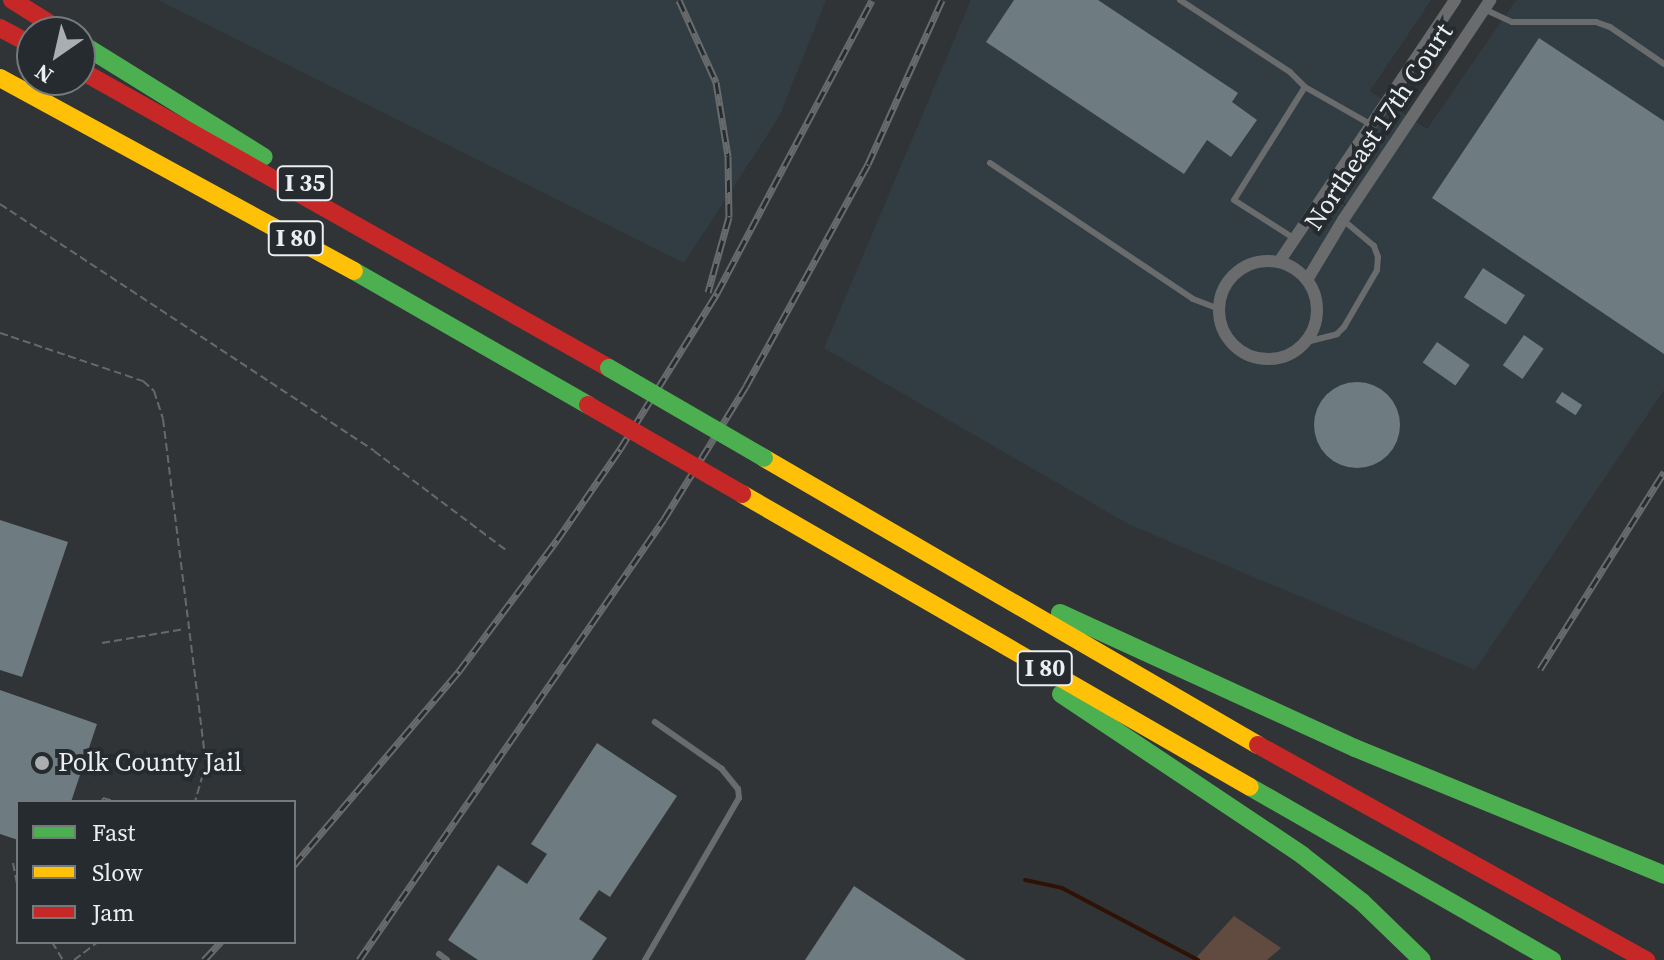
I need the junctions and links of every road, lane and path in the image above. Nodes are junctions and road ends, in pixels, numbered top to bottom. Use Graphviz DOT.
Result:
graph roads {
  1 [pos="12,0"];
  2 [pos="1180,0"];
  3 [pos="1455,0"];
  4 [pos="1487,4"];
  5 [pos="38,16"];
  6 [pos="96,53"];
  7 [pos="1664,64"];
  8 [pos="0,78"];
  9 [pos="96,79"];
  10 [pos="1305,87"];
  11 [pos="1372,125"];
  12 [pos="990,163"];
  13 [pos="0,204"];
  14 [pos="1343,220"];
  15 [pos="1295,239"];
  16 [pos="1279,262"];
  17 [pos="1307,280"];
  18 [pos="1219,309"];
  19 [pos="530,323"];
  20 [pos="0,333"];
  21 [pos="1306,342"];
  22 [pos="797,526"];
  23 [pos="921,546"];
  24 [pos="507,551"];
  25 [pos="186,629"];
  26 [pos="102,643"];
  27 [pos="655,722"];
  28 [pos="196,800"];
  29 [pos="13,863"];
  30 [pos="1664,875"];
  31 [pos="16,879"];
  32 [pos="95,944"];
  33 [pos="439,954"];
  34 [pos="74,960"];
  35 [pos="447,960"];
  36 [pos="645,960"];
  37 [pos="1422,960"];
  38 [pos="1552,960"];
  39 [pos="1646,960"];
  1 -- 5 [label="highway"];
  2 -- 10 [label="lane"];
  3 -- 11 [label="street, Northeast 17th Court"];
  4 -- 7 [label="lane"];
  4 -- 14 [label="street, Northeast 17th Court"];
  6 -- 19 [label="highway, I 35"];
  8 -- 22 [label="highway, I 80, bridge"];
  9 -- 19 [label="highway, I 80"];
  10 -- 11 [label="lane"];
  10 -- 15 [label="lane"];
  11 -- 15 [label="street, Northeast 17th Court"];
  12 -- 18 [label="lane"];
  13 -- 24 [label="path"];
  14 -- 17 [label="street, Northeast 17th Court"];
  14 -- 21 [label="lane"];
  15 -- 16 [label="street, Northeast 17th Court"];
  16 -- 17 [label="street"];
  16 -- 18 [label="street"];
  17 -- 21 [label="street"];
  18 -- 21 [label="street"];
  19 -- 23 [label="highway, I 80, bridge"];
  20 -- 25 [label="path"];
  22 -- 37 [label="highway"];
  22 -- 38 [label="highway, I 80"];
  23 -- 30 [label="highway"];
  23 -- 39 [label="highway, I 80"];
  25 -- 26 [label="path"];
  25 -- 28 [label="path"];
  27 -- 36 [label="lane"];
  29 -- 31 [label="path"];
  32 -- 34 [label="path"];
  33 -- 35 [label="lane"];
}
